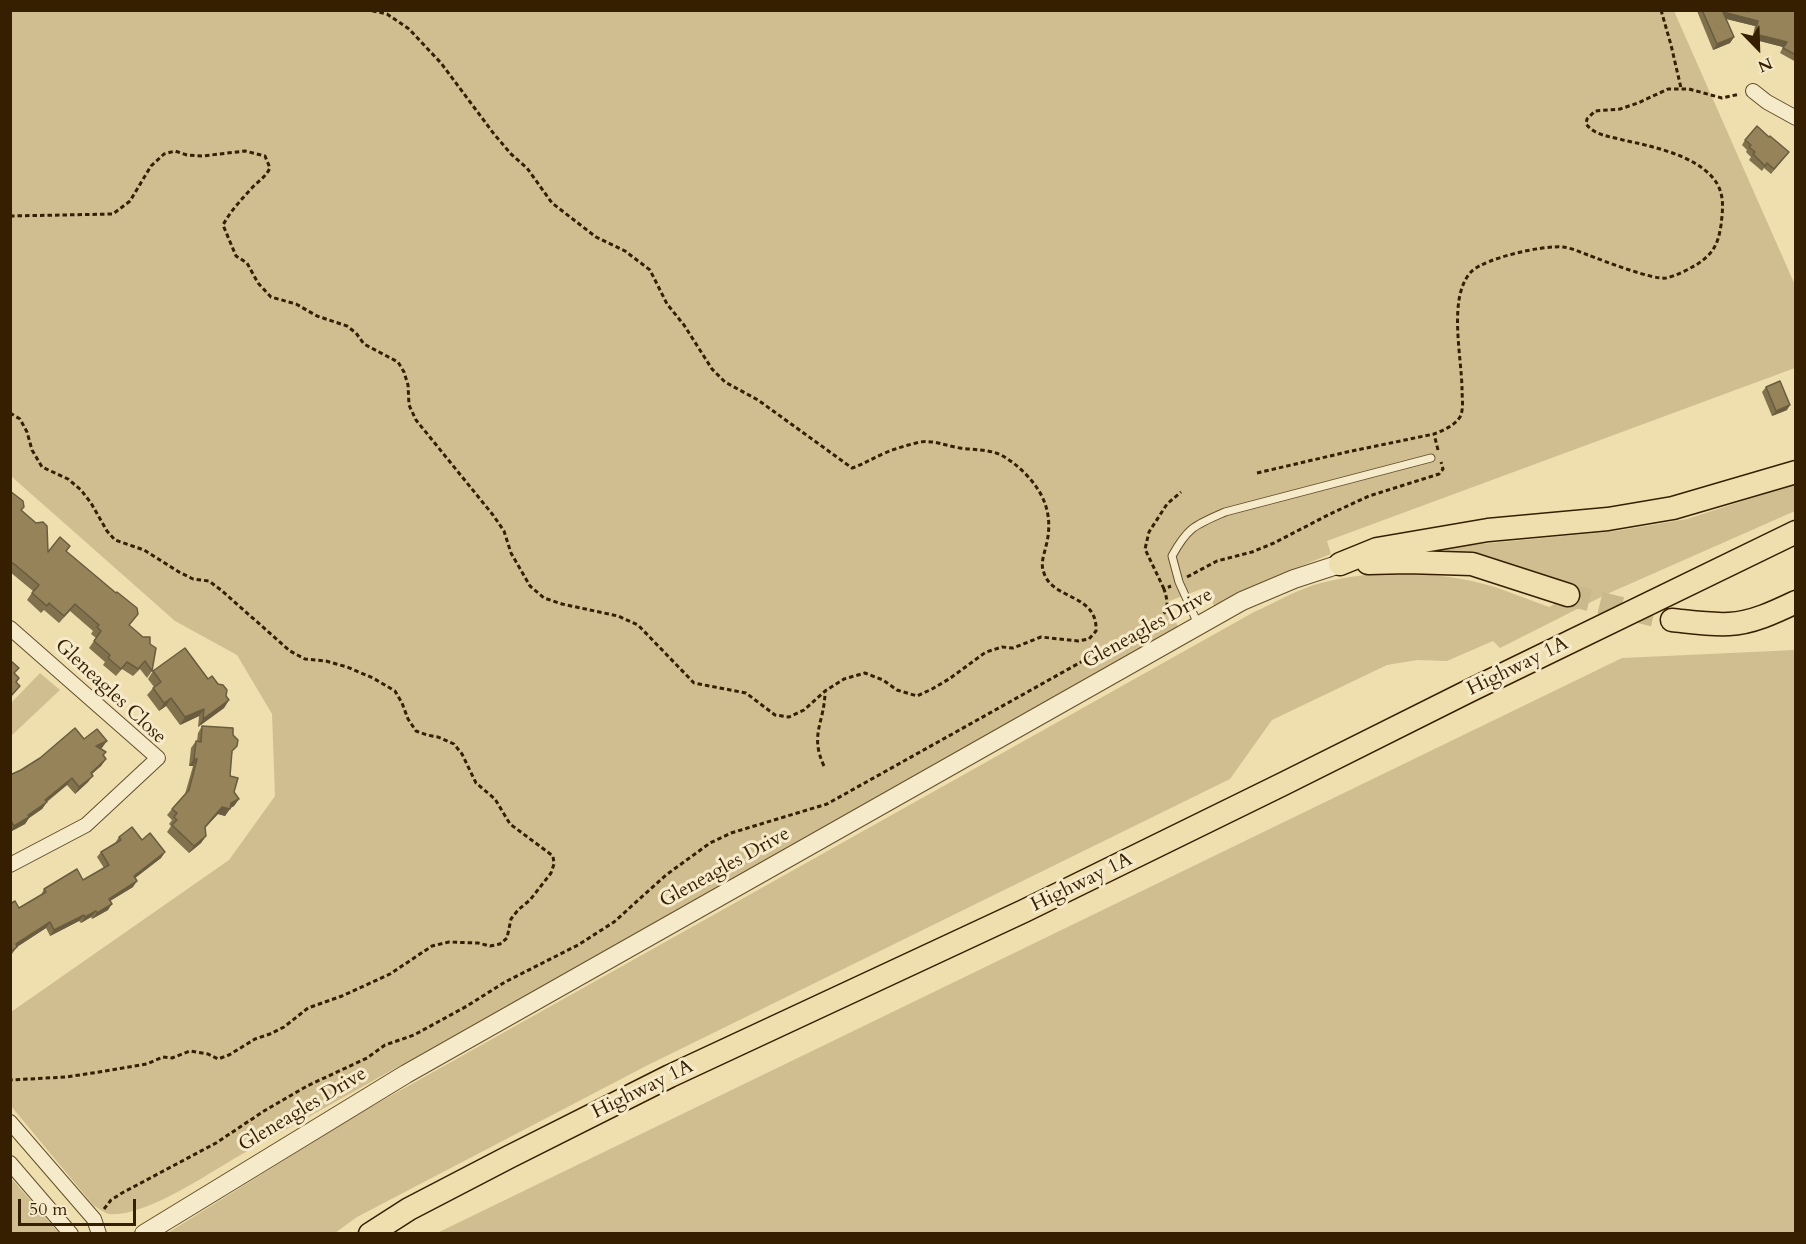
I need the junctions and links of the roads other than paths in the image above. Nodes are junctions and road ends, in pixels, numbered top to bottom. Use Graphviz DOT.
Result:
graph roads {
  1 [pos="1753,91"];
  2 [pos="1796,118"];
  3 [pos="1431,458"];
  4 [pos="1796,472"];
  5 [pos="1796,532"];
  6 [pos="1340,564"];
  7 [pos="1568,595"];
  8 [pos="1796,602"];
  9 [pos="1672,620"];
  10 [pos="1199,626"];
  11 [pos="10,628"];
  12 [pos="10,865"];
  13 [pos="10,1122"];
  14 [pos="10,1163"];
  15 [pos="71,1233"];
  16 [pos="99,1233"];
  17 [pos="144,1233"];
  18 [pos="370,1233"];
  1 -- 2 [label="street"];
  3 -- 10 [label="lane"];
  4 -- 6 [label="main road"];
  5 -- 18 [label="main road, Highway 1A"];
  6 -- 7 [label="main road"];
  6 -- 10 [label="street, Gleneagles Drive"];
  8 -- 9 [label="main road"];
  10 -- 17 [label="street, Gleneagles Drive"];
  11 -- 12 [label="street, Gleneagles Close"];
  13 -- 16 [label="street"];
  14 -- 15 [label="street"];
}
